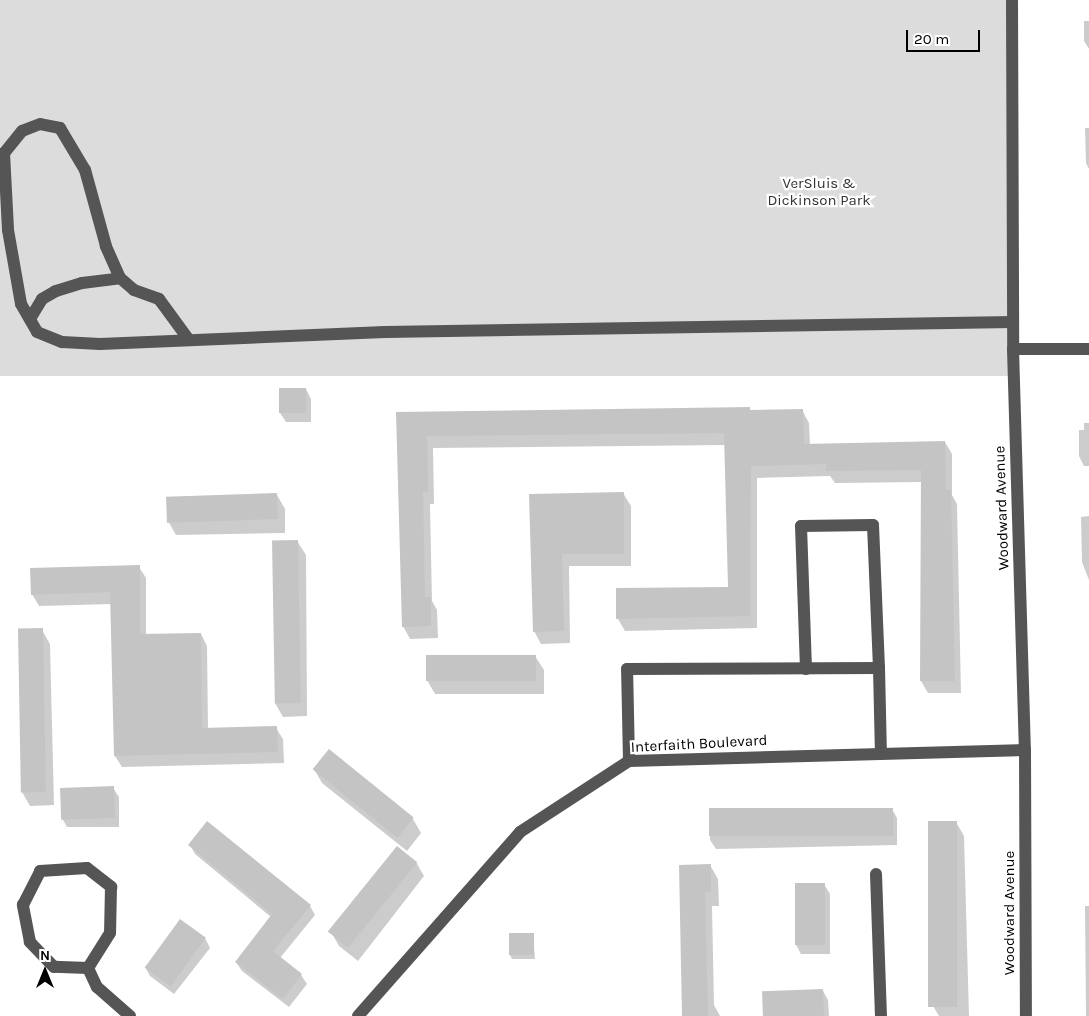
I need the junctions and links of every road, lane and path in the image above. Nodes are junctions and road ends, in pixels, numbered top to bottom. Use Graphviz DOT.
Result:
graph roads {
  1 [pos="1012,0"];
  2 [pos="120,278"];
  3 [pos="30,319"];
  4 [pos="1014,322"];
  5 [pos="189,340"];
  6 [pos="1014,349"];
  7 [pos="1089,349"];
  8 [pos="806,668"];
  9 [pos="879,668"];
  10 [pos="1025,750"];
  11 [pos="881,753"];
  12 [pos="629,761"];
  13 [pos="876,874"];
  14 [pos="88,968"];
  15 [pos="130,1016"];
  16 [pos="358,1016"];
  17 [pos="880,1016"];
  18 [pos="1026,1016"];
  1 -- 4 [label="street, Woodward Avenue"];
  2 -- 3 [label="street"];
  2 -- 3 [label="street"];
  2 -- 5 [label="street"];
  3 -- 5 [label="street"];
  4 -- 5 [label="street"];
  4 -- 6 [label="street, Woodward Avenue"];
  6 -- 7 [label="street"];
  6 -- 10 [label="street, Woodward Avenue"];
  8 -- 9 [label="street"];
  8 -- 9 [label="street"];
  8 -- 12 [label="street"];
  9 -- 11 [label="street"];
  10 -- 11 [label="street, Interfaith Boulevard"];
  10 -- 18 [label="street, Woodward Avenue"];
  11 -- 12 [label="street, Interfaith Boulevard"];
  12 -- 16 [label="street, Interfaith Boulevard"];
  13 -- 17 [label="street"];
  14 -- 14 [label="street"];
  14 -- 15 [label="street"];
}
